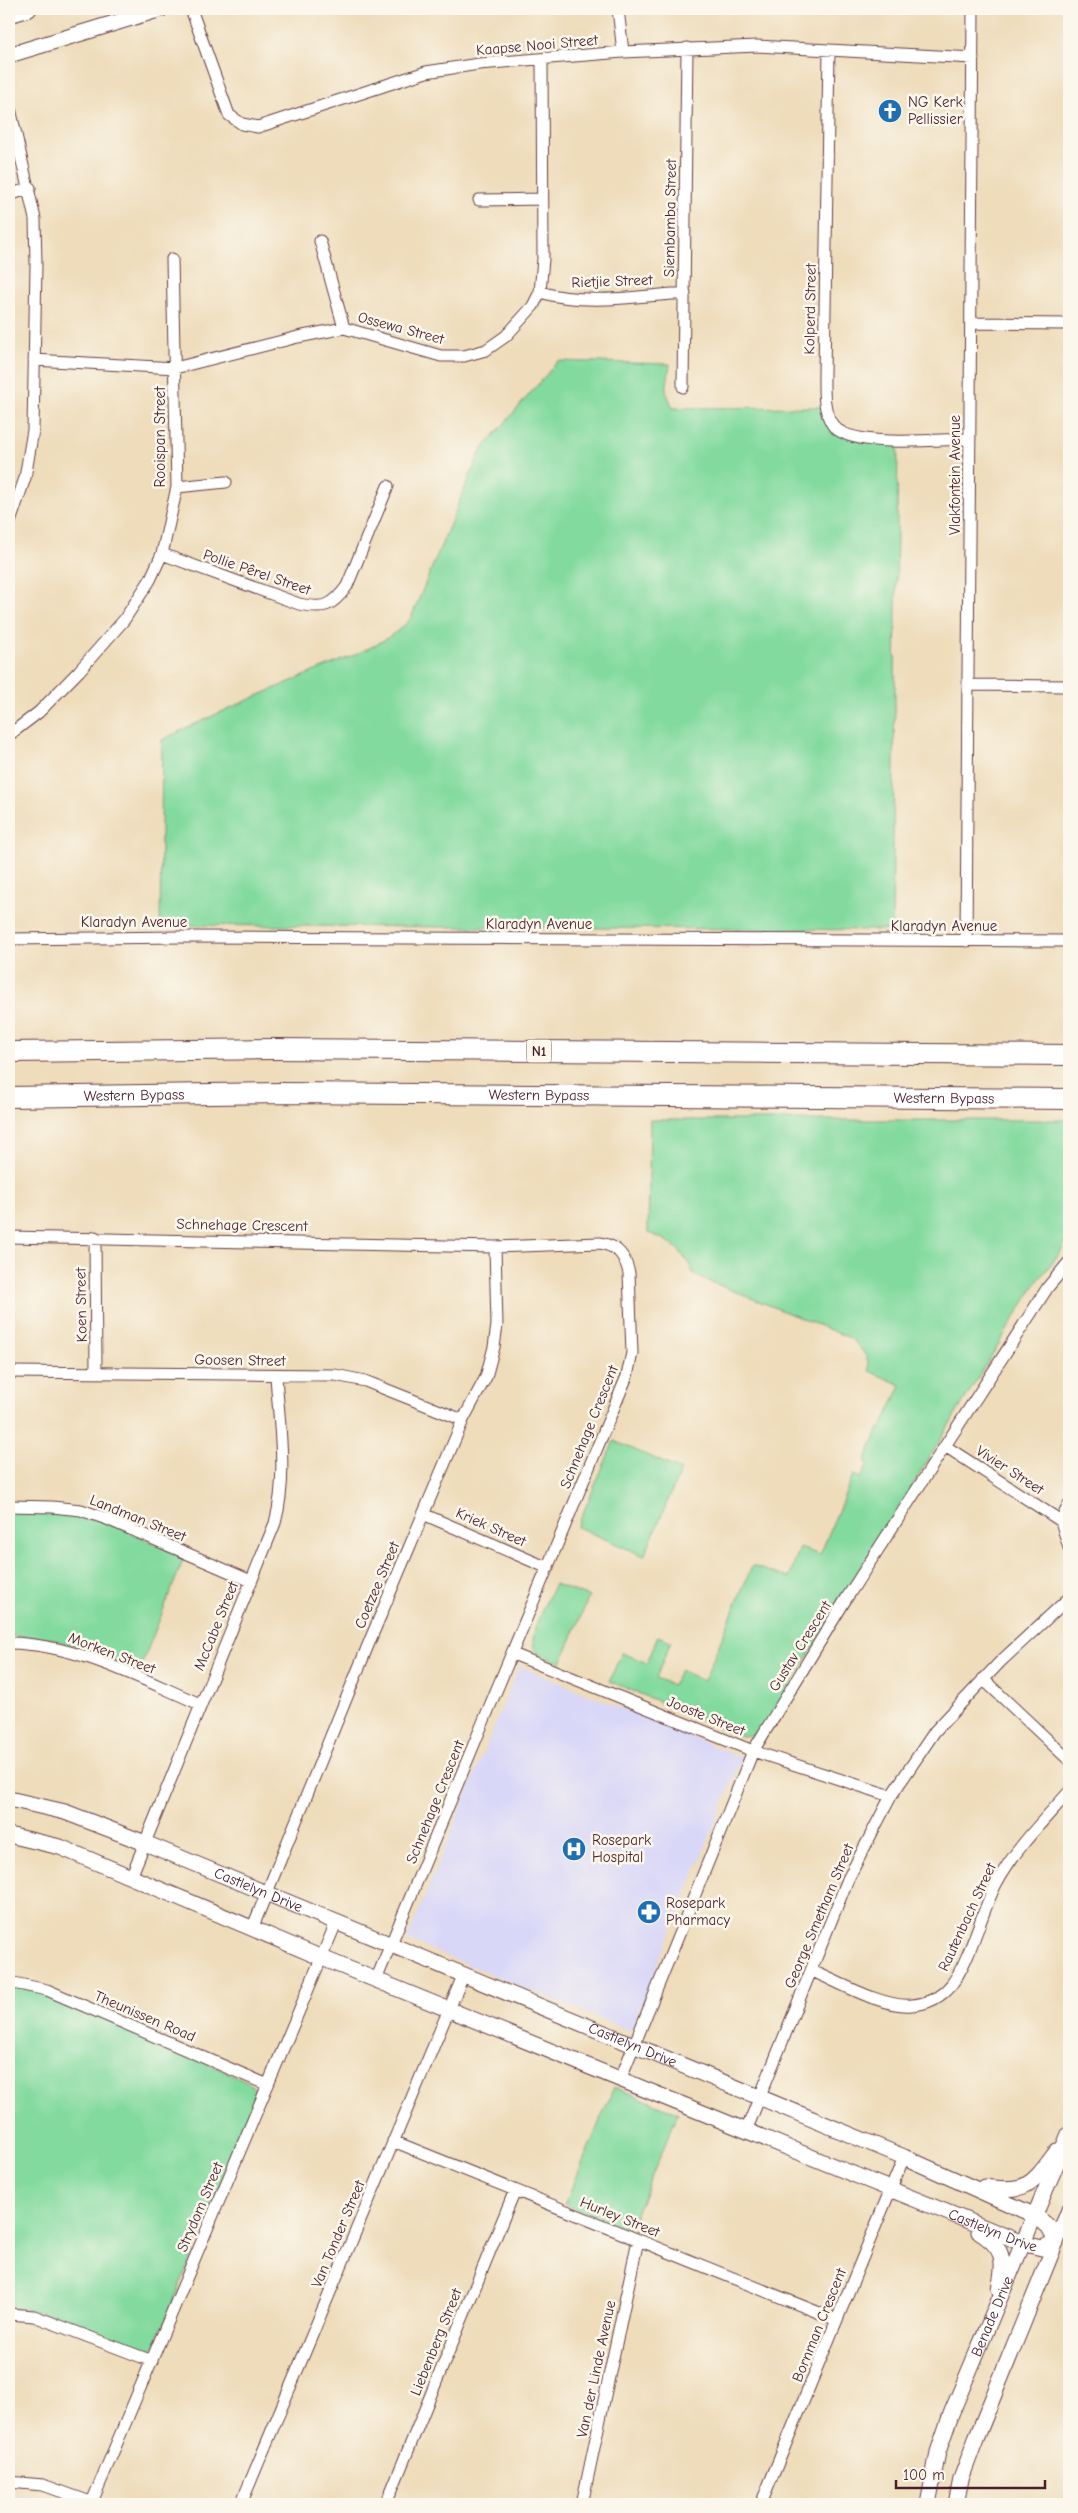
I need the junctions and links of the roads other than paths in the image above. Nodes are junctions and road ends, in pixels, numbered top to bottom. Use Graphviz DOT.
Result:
graph roads {
  1 [pos="29,9"];
  2 [pos="161,9"];
  3 [pos="191,9"];
  4 [pos="618,9"];
  5 [pos="973,9"];
  6 [pos="9,15"];
  7 [pos="687,48"];
  8 [pos="829,50"];
  9 [pos="623,52"];
  10 [pos="9,56"];
  11 [pos="973,58"];
  12 [pos="542,59"];
  13 [pos="9,104"];
  14 [pos="30,188"];
  15 [pos="9,195"];
  16 [pos="542,199"];
  17 [pos="479,200"];
  18 [pos="320,241"];
  19 [pos="172,259"];
  20 [pos="540,292"];
  21 [pos="685,293"];
  22 [pos="971,323"];
  23 [pos="1069,324"];
  24 [pos="344,328"];
  25 [pos="34,360"];
  26 [pos="175,368"];
  27 [pos="683,388"];
  28 [pos="970,439"];
  29 [pos="226,482"];
  30 [pos="388,486"];
  31 [pos="177,487"];
  32 [pos="9,525"];
  33 [pos="162,554"];
  34 [pos="968,685"];
  35 [pos="1069,686"];
  36 [pos="9,735"];
  37 [pos="9,939"];
  38 [pos="966,941"];
  39 [pos="1069,941"];
  40 [pos="9,1052"];
  41 [pos="1069,1055"];
  42 [pos="9,1097"];
  43 [pos="1069,1099"];
  44 [pos="9,1236"];
  45 [pos="95,1237"];
  46 [pos="496,1247"];
  47 [pos="1069,1262"];
  48 [pos="9,1372"];
  49 [pos="96,1373"];
  50 [pos="276,1376"];
  51 [pos="463,1420"];
  52 [pos="945,1446"];
  53 [pos="1069,1504"];
  54 [pos="9,1506"];
  55 [pos="423,1514"];
  56 [pos="1061,1521"];
  57 [pos="1069,1548"];
  58 [pos="548,1568"];
  59 [pos="251,1582"];
  60 [pos="1069,1598"];
  61 [pos="9,1643"];
  62 [pos="513,1654"];
  63 [pos="984,1680"];
  64 [pos="200,1704"];
  65 [pos="753,1751"];
  66 [pos="1069,1760"];
  67 [pos="1069,1792"];
  68 [pos="891,1796"];
  69 [pos="9,1799"];
  70 [pos="9,1835"];
  71 [pos="144,1843"];
  72 [pos="131,1878"];
  73 [pos="266,1896"];
  74 [pos="336,1923"];
  75 [pos="252,1929"];
  76 [pos="391,1946"];
  77 [pos="322,1958"];
  78 [pos="812,1971"];
  79 [pos="463,1976"];
  80 [pos="376,1980"];
  81 [pos="9,1982"];
  82 [pos="448,2010"];
  83 [pos="634,2045"];
  84 [pos="620,2080"];
  85 [pos="268,2085"];
  86 [pos="759,2097"];
  87 [pos="746,2131"];
  88 [pos="1068,2136"];
  89 [pos="393,2141"];
  90 [pos="904,2157"];
  91 [pos="968,2184"];
  92 [pos="514,2190"];
  93 [pos="890,2190"];
  94 [pos="1069,2210"];
  95 [pos="949,2214"];
  96 [pos="1036,2216"];
  97 [pos="638,2240"];
  98 [pos="1056,2242"];
  99 [pos="1025,2244"];
  100 [pos="9,2314"];
  101 [pos="837,2320"];
  102 [pos="991,2322"];
  103 [pos="152,2361"];
  104 [pos="9,2482"];
  105 [pos="94,2503"];
  106 [pos="241,2504"];
  107 [pos="386,2504"];
  108 [pos="582,2504"];
  109 [pos="761,2504"];
  110 [pos="928,2504"];
  111 [pos="956,2504"];
  1 -- 6 [label="street"];
  2 -- 10 [label="street"];
  3 -- 12 [label="street, Kaapse Nooi Street"];
  4 -- 9 [label="street"];
  5 -- 11 [label="street, Vlakfontein Avenue"];
  7 -- 8 [label="street, Kaapse Nooi Street"];
  7 -- 9 [label="street, Kaapse Nooi Street"];
  7 -- 21 [label="street, Siembamba Street"];
  8 -- 11 [label="street, Kaapse Nooi Street"];
  8 -- 28 [label="street, Kolperd Street"];
  9 -- 12 [label="street, Kaapse Nooi Street"];
  11 -- 22 [label="street, Vlakfontein Avenue"];
  12 -- 16 [label="street, Ossewa Street"];
  13 -- 14 [label="street"];
  14 -- 15 [label="street"];
  14 -- 25 [label="street"];
  16 -- 17 [label="street"];
  16 -- 20 [label="street, Ossewa Street"];
  18 -- 24 [label="street, Ossewa Street"];
  19 -- 26 [label="street, Rooispan Street"];
  20 -- 21 [label="street, Rietjie Street"];
  20 -- 24 [label="street, Ossewa Street"];
  21 -- 27 [label="street, Siembamba Street"];
  22 -- 23 [label="street"];
  22 -- 28 [label="street, Vlakfontein Avenue"];
  24 -- 26 [label="street, Ossewa Street"];
  25 -- 26 [label="street, Ossewa Street"];
  25 -- 32 [label="street"];
  26 -- 31 [label="street, Rooispan Street"];
  28 -- 34 [label="street, Vlakfontein Avenue"];
  29 -- 31 [label="street"];
  30 -- 33 [label="street, Pollie Pêrel Street"];
  31 -- 33 [label="street, Rooispan Street"];
  33 -- 36 [label="street, Rooispan Street"];
  34 -- 35 [label="street"];
  34 -- 38 [label="street, Vlakfontein Avenue"];
  37 -- 38 [label="street, Klaradyn Avenue"];
  38 -- 39 [label="street, Klaradyn Avenue"];
  40 -- 41 [label="highway, N1"];
  42 -- 43 [label="highway, Western Bypass"];
  44 -- 45 [label="street, Schnehage Crescent"];
  45 -- 46 [label="street, Schnehage Crescent"];
  45 -- 49 [label="street, Koen Street"];
  46 -- 51 [label="street, Coetzee Street"];
  46 -- 58 [label="street, Schnehage Crescent"];
  47 -- 52 [label="street, Gustav Crescent"];
  48 -- 49 [label="street, Goosen Street"];
  49 -- 50 [label="street, Goosen Street"];
  50 -- 51 [label="street, Goosen Street"];
  50 -- 59 [label="street, McCabe Street"];
  51 -- 55 [label="street, Coetzee Street"];
  52 -- 56 [label="street, Vivier Street"];
  52 -- 65 [label="street, Gustav Crescent"];
  53 -- 56 [label="street"];
  54 -- 59 [label="street, Landman Street"];
  55 -- 58 [label="street, Kriek Street"];
  55 -- 73 [label="street, Coetzee Street"];
  56 -- 57 [label="street"];
  58 -- 62 [label="street, Schnehage Crescent"];
  59 -- 64 [label="street, McCabe Street"];
  60 -- 63 [label="street, George Smetham Street"];
  61 -- 64 [label="street, Morken Street"];
  62 -- 65 [label="street, Jooste Street"];
  62 -- 76 [label="street, Schnehage Crescent"];
  63 -- 66 [label="street"];
  63 -- 68 [label="street, George Smetham Street"];
  64 -- 71 [label="street, McCabe Street"];
  65 -- 68 [label="street, Jooste Street"];
  65 -- 83 [label="street, Gustav Crescent"];
  67 -- 78 [label="street, Rautenbach Street"];
  68 -- 78 [label="street, George Smetham Street"];
  69 -- 71 [label="street, Castlelyn Drive"];
  70 -- 72 [label="street, Castlelyn Drive"];
  71 -- 72 [label="street, McCabe Street"];
  71 -- 73 [label="street, Castlelyn Drive"];
  72 -- 75 [label="street, Castlelyn Drive"];
  73 -- 74 [label="street, Castlelyn Drive"];
  73 -- 75 [label="street, Coetzee Street"];
  74 -- 76 [label="street, Castlelyn Drive"];
  74 -- 77 [label="street, Strydom Street"];
  75 -- 77 [label="street, Castlelyn Drive"];
  76 -- 79 [label="street, Castlelyn Drive"];
  76 -- 80 [label="street, Schnehage Crescent"];
  77 -- 80 [label="street, Castlelyn Drive"];
  77 -- 85 [label="street, Strydom Street"];
  78 -- 86 [label="street, George Smetham Street"];
  79 -- 82 [label="street, Van Tonder Street"];
  79 -- 83 [label="street, Castlelyn Drive"];
  80 -- 82 [label="street, Castlelyn Drive"];
  81 -- 85 [label="street, Theunissen Road"];
  82 -- 84 [label="street, Castlelyn Drive"];
  82 -- 89 [label="street, Van Tonder Street"];
  83 -- 84 [label="street, Gustav Crescent"];
  83 -- 86 [label="street, Castlelyn Drive"];
  84 -- 87 [label="street, Castlelyn Drive"];
  85 -- 103 [label="street, Strydom Street"];
  86 -- 87 [label="street, George Smetham Street"];
  86 -- 90 [label="street, Castlelyn Drive"];
  87 -- 93 [label="street, Castlelyn Drive"];
  88 -- 91 [label="street"];
  88 -- 96 [label="street, Benade Drive"];
  89 -- 92 [label="street, Hurley Street"];
  89 -- 106 [label="street, Van Tonder Street"];
  90 -- 91 [label="street, Castlelyn Drive"];
  90 -- 93 [label="street, Bornman Crescent"];
  91 -- 96 [label="street, Castlelyn Drive"];
  92 -- 97 [label="street, Hurley Street"];
  92 -- 107 [label="street, Liebenberg Street"];
  93 -- 95 [label="street, Castlelyn Drive"];
  93 -- 101 [label="street, Bornman Crescent"];
  94 -- 98 [label="street, Benade Drive"];
  95 -- 99 [label="street, Castlelyn Drive"];
  95 -- 102 [label="street"];
  96 -- 98 [label="street, Castlelyn Drive"];
  96 -- 99 [label="street, Benade Drive"];
  97 -- 101 [label="street, Hurley Street"];
  97 -- 108 [label="street, Van der Linde Avenue"];
  98 -- 99 [label="street, Castlelyn Drive"];
  98 -- 111 [label="street, Benade Drive"];
  99 -- 102 [label="street, Benade Drive"];
  100 -- 103 [label="street"];
  101 -- 109 [label="street, Bornman Crescent"];
  102 -- 110 [label="street, Benade Drive"];
  103 -- 105 [label="street, Strydom Street"];
  104 -- 105 [label="street"];
}
